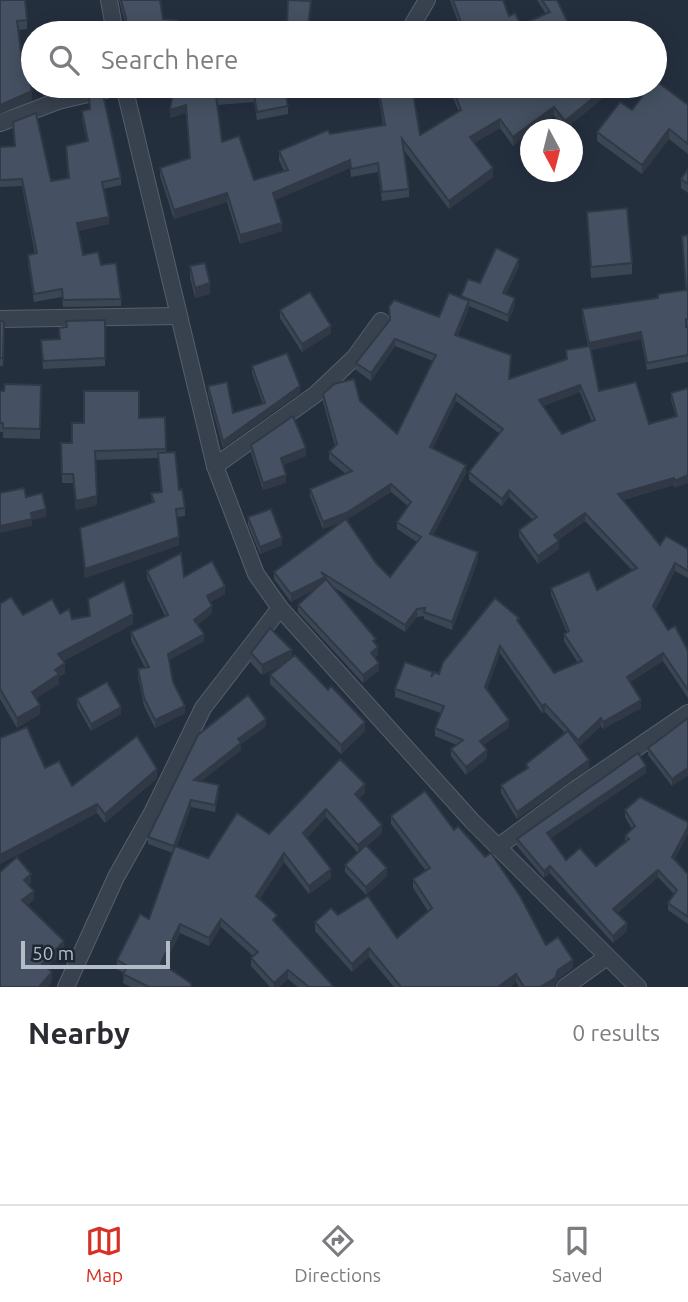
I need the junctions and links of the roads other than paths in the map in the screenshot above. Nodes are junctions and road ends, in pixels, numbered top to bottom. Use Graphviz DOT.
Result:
graph roads {
  1 [pos="109,0"];
  2 [pos="426,0"];
  3 [pos="113,21"];
  4 [pos="414,21"];
  5 [pos="71,98"];
  6 [pos="126,98"];
  7 [pos="0,123"];
  8 [pos="177,316"];
  9 [pos="0,319"];
  10 [pos="381,321"];
  11 [pos="215,466"];
  12 [pos="279,608"];
  13 [pos="688,713"];
  14 [pos="498,847"];
  15 [pos="607,957"];
  16 [pos="66,987"];
  17 [pos="565,987"];
  18 [pos="638,987"];
  1 -- 3 [label="street"];
  2 -- 4 [label="street"];
  5 -- 7 [label="street"];
  6 -- 8 [label="street"];
  8 -- 9 [label="street"];
  8 -- 11 [label="street"];
  10 -- 11 [label="street"];
  11 -- 12 [label="street"];
  12 -- 14 [label="street"];
  12 -- 16 [label="street"];
  13 -- 14 [label="street"];
  14 -- 15 [label="street"];
  15 -- 17 [label="street"];
  15 -- 18 [label="street"];
}
